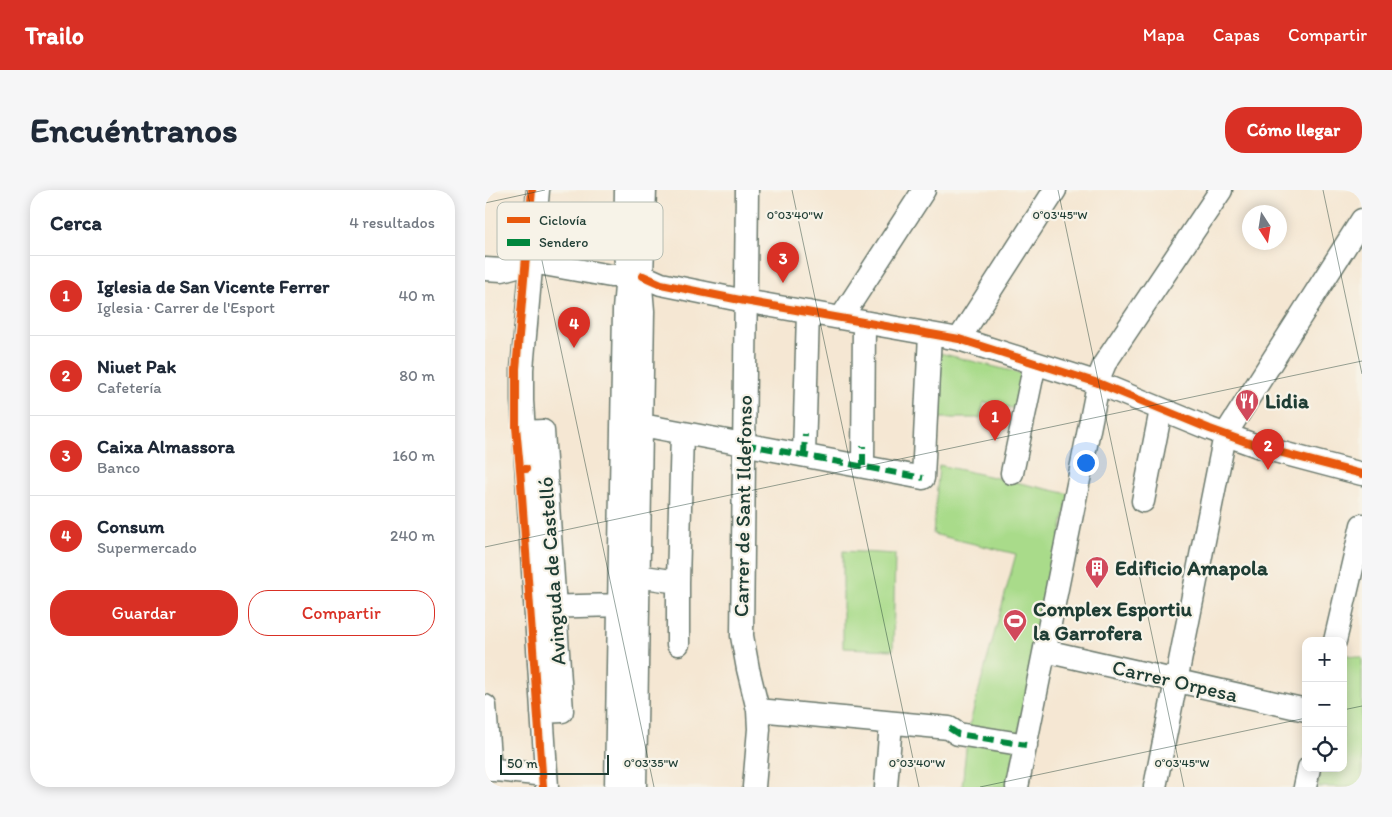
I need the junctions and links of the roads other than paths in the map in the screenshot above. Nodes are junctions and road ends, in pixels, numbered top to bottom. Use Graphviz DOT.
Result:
graph roads {
  1 [pos="747,190"];
  2 [pos="924,190"];
  3 [pos="1055,190"];
  4 [pos="1221,190"];
  5 [pos="1362,220"];
  6 [pos="628,260"];
  7 [pos="637,260"];
  8 [pos="532,262"];
  9 [pos="485,269"];
  10 [pos="635,280"];
  11 [pos="745,301"];
  12 [pos="808,312"];
  13 [pos="841,318"];
  14 [pos="864,322"];
  15 [pos="930,334"];
  16 [pos="959,339"];
  17 [pos="1035,363"];
  18 [pos="1097,384"];
  19 [pos="1161,410"];
  20 [pos="631,423"];
  21 [pos="682,433"];
  22 [pos="1225,435"];
  23 [pos="744,444"];
  24 [pos="805,445"];
  25 [pos="863,456"];
  26 [pos="1012,473"];
  27 [pos="1362,474"];
  28 [pos="1143,501"];
  29 [pos="1362,525"];
  30 [pos="629,575"];
  31 [pos="678,582"];
  32 [pos="619,605"];
  33 [pos="545,607"];
  34 [pos="1336,637"];
  35 [pos="678,644"];
  36 [pos="1045,651"];
  37 [pos="1176,681"];
  38 [pos="485,706"];
  39 [pos="1302,709"];
  40 [pos="758,710"];
  41 [pos="891,723"];
  42 [pos="1025,745"];
  43 [pos="487,770"];
  44 [pos="1308,772"];
  45 [pos="547,781"];
  46 [pos="616,787"];
  47 [pos="635,787"];
  48 [pos="755,787"];
  49 [pos="886,787"];
  50 [pos="1017,787"];
  51 [pos="1155,787"];
  52 [pos="1305,787"];
  1 -- 11 [label="street, Carrer de Sant Ildefonso"];
  2 -- 13 [label="street"];
  3 -- 16 [label="street"];
  4 -- 18 [label="street"];
  5 -- 22 [label="street"];
  6 -- 10 [label="street"];
  7 -- 10 [label="street"];
  8 -- 9 [label="street"];
  8 -- 10 [label="street"];
  8 -- 33 [label="street, Avinguda de Castelló"];
  10 -- 11 [label="street"];
  10 -- 20 [label="street"];
  11 -- 12 [label="street"];
  11 -- 23 [label="street, Carrer de Sant Ildefonso"];
  12 -- 13 [label="street"];
  12 -- 24 [label="street"];
  13 -- 14 [label="street"];
  14 -- 15 [label="street"];
  14 -- 25 [label="street"];
  15 -- 16 [label="street"];
  15 -- 25 [label="street"];
  16 -- 17 [label="street"];
  17 -- 18 [label="street"];
  17 -- 26 [label="street"];
  18 -- 19 [label="street"];
  18 -- 36 [label="street"];
  19 -- 22 [label="street"];
  19 -- 28 [label="street"];
  20 -- 21 [label="street"];
  20 -- 30 [label="street"];
  21 -- 23 [label="street"];
  21 -- 31 [label="street"];
  22 -- 27 [label="street"];
  22 -- 37 [label="street"];
  23 -- 24 [label="street"];
  23 -- 40 [label="street, Carrer de Sant Ildefonso"];
  24 -- 25 [label="street"];
  29 -- 34 [label="street"];
  30 -- 31 [label="street"];
  30 -- 32 [label="street"];
  30 -- 47 [label="street"];
  31 -- 35 [label="street"];
  32 -- 33 [label="street"];
  32 -- 46 [label="street"];
  33 -- 45 [label="street, Avinguda de Castelló"];
  36 -- 37 [label="street, Carrer Orpesa"];
  36 -- 42 [label="street"];
  37 -- 39 [label="street, Carrer Orpesa"];
  37 -- 51 [label="street"];
  38 -- 43 [label="street"];
  40 -- 41 [label="street"];
  40 -- 48 [label="street, Carrer de Sant Ildefonso"];
  41 -- 42 [label="street"];
  41 -- 49 [label="street"];
  42 -- 50 [label="street"];
  43 -- 45 [label="street"];
  44 -- 52 [label="street"];
}
